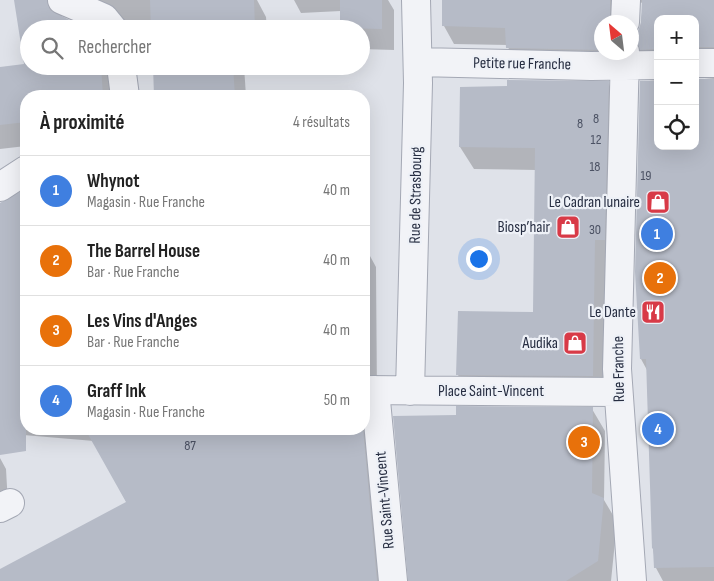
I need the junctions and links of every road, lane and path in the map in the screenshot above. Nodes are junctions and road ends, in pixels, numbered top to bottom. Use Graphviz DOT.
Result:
graph roads {
  1 [pos="62,0"];
  2 [pos="416,0"];
  3 [pos="626,0"];
  4 [pos="626,15"];
  5 [pos="106,20"];
  6 [pos="594,59"];
  7 [pos="625,60"];
  8 [pos="630,60"];
  9 [pos="418,62"];
  10 [pos="714,63"];
  11 [pos="654,64"];
  12 [pos="699,64"];
  13 [pos="122,75"];
  14 [pos="124,90"];
  15 [pos="20,174"];
  16 [pos="0,187"];
  17 [pos="370,390"];
  18 [pos="410,390"];
  19 [pos="618,392"];
  20 [pos="370,398"];
  21 [pos="393,581"];
  22 [pos="632,581"];
  1 -- 5 [label="street"];
  2 -- 9 [label="street, Rue de Strasbourg"];
  3 -- 4 [label="street"];
  6 -- 9 [label="street, Petite rue Franche"];
  7 -- 19 [label="street, Rue Franche"];
  8 -- 11 [label="street, Petite rue Franche"];
  9 -- 18 [label="street, Rue de Strasbourg"];
  10 -- 12 [label="street"];
  13 -- 14 [label="street"];
  15 -- 16 [label="street"];
  17 -- 18 [label="street, Place Saint-Vincent"];
  18 -- 19 [label="street, Place Saint-Vincent"];
  19 -- 22 [label="street, Rue Franche"];
  20 -- 21 [label="street, Rue Saint-Vincent"];
}
